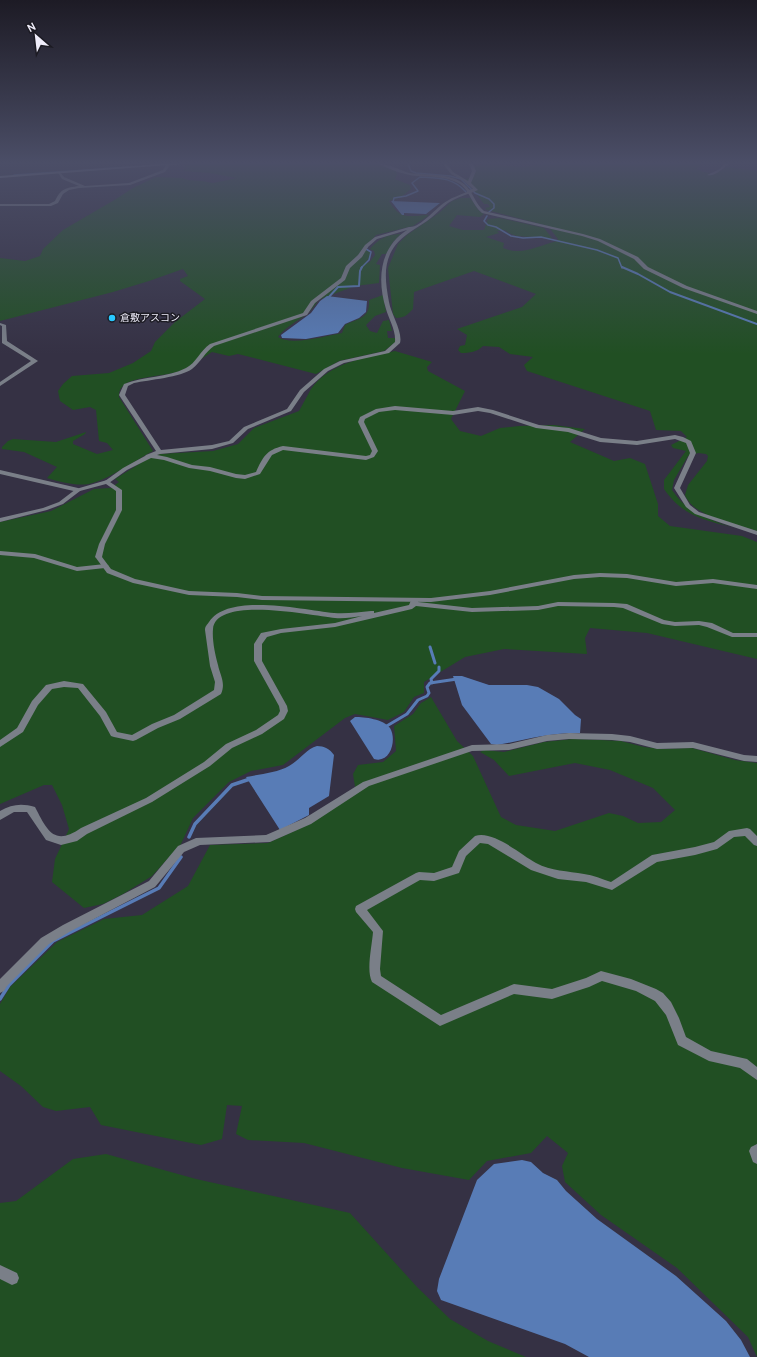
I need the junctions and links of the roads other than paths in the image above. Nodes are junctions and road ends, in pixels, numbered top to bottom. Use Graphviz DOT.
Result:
graph roads {
  1 [pos="415,227"];
  2 [pos="416,227"];
  3 [pos="546,227"];
  4 [pos="757,313"];
  5 [pos="0,324"];
  6 [pos="0,384"];
  7 [pos="159,452"];
  8 [pos="148,456"];
  9 [pos="0,472"];
  10 [pos="107,482"];
  11 [pos="78,490"];
  12 [pos="0,520"];
  13 [pos="757,533"];
  14 [pos="0,553"];
  15 [pos="105,566"];
  16 [pos="757,587"];
  17 [pos="415,602"];
  18 [pos="391,612"];
  19 [pos="757,635"];
  20 [pos="0,744"];
  21 [pos="757,759"];
  22 [pos="0,816"];
  23 [pos="757,842"];
  24 [pos="0,988"];
  25 [pos="757,1074"];
  26 [pos="757,1150"];
  27 [pos="757,1158"];
  1 -- 7 [label="street"];
  2 -- 7 [label="street"];
  3 -- 4 [label="street"];
  5 -- 6 [label="street"];
  7 -- 8 [label="street"];
  8 -- 10 [label="street"];
  8 -- 13 [label="street"];
  9 -- 11 [label="street"];
  10 -- 11 [label="street"];
  10 -- 15 [label="street"];
  11 -- 12 [label="street"];
  14 -- 15 [label="street"];
  15 -- 17 [label="street"];
  16 -- 17 [label="street"];
  17 -- 18 [label="street"];
  17 -- 19 [label="street"];
  18 -- 20 [label="street"];
  18 -- 22 [label="street"];
  21 -- 24 [label="street"];
  23 -- 25 [label="street"];
  26 -- 27 [label="street"];
}
